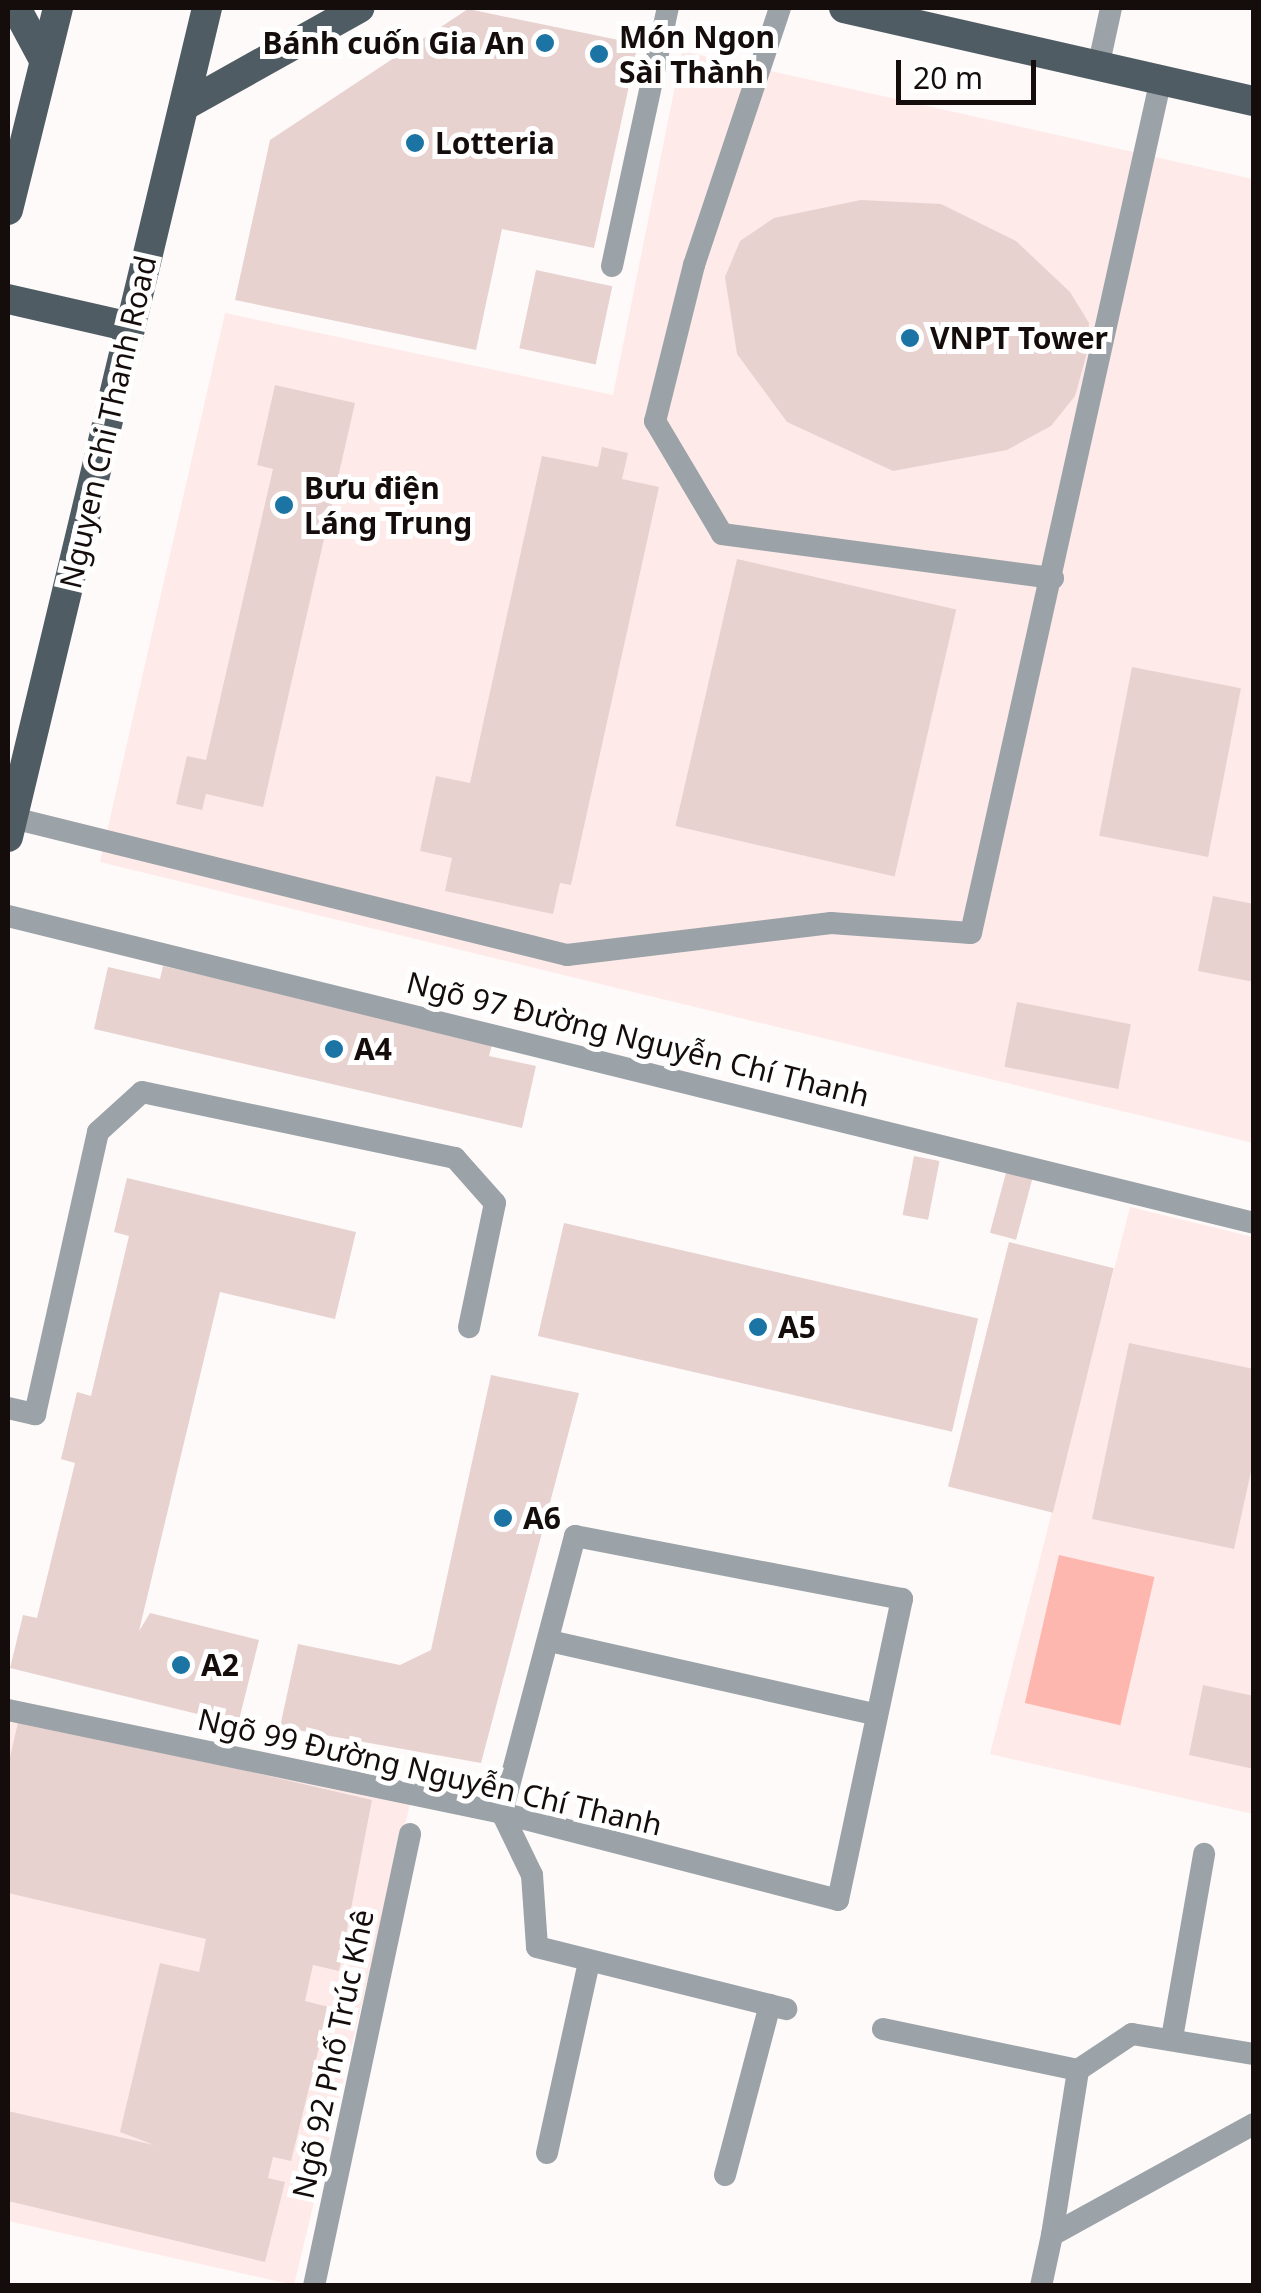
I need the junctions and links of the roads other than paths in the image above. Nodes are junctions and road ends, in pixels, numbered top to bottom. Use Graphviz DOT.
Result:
graph roads {
  1 [pos="16,8"];
  2 [pos="58,8"];
  3 [pos="206,8"];
  4 [pos="359,8"];
  5 [pos="668,8"];
  6 [pos="780,8"];
  7 [pos="844,8"];
  8 [pos="1111,8"];
  9 [pos="44,60"];
  10 [pos="1099,63"];
  11 [pos="1161,79"];
  12 [pos="1254,101"];
  13 [pos="184,106"];
  14 [pos="8,210"];
  15 [pos="612,266"];
  16 [pos="8,299"];
  17 [pos="130,327"];
  18 [pos="1053,578"];
  19 [pos="10,828"];
  20 [pos="8,916"];
  21 [pos="1254,1223"];
  22 [pos="469,1327"];
  23 [pos="8,1408"];
  24 [pos="554,1642"];
  25 [pos="8,1710"];
  26 [pos="877,1715"];
  27 [pos="502,1813"];
  28 [pos="410,1834"];
  29 [pos="1204,1854"];
  30 [pos="588,1962"];
  31 [pos="883,2029"];
  32 [pos="1172,2038"];
  33 [pos="1254,2054"];
  34 [pos="1078,2070"];
  35 [pos="1254,2124"];
  36 [pos="546,2154"];
  37 [pos="726,2174"];
  38 [pos="1052,2236"];
  39 [pos="314,2286"];
  40 [pos="1042,2286"];
  1 -- 9 [label="main road"];
  2 -- 9 [label="main road"];
  3 -- 13 [label="main road, Nguyen Chi Thanh Road"];
  4 -- 13 [label="main road"];
  5 -- 15 [label="lane"];
  6 -- 18 [label="lane"];
  7 -- 10 [label="main road"];
  8 -- 10 [label="lane"];
  9 -- 14 [label="main road"];
  10 -- 11 [label="main road"];
  11 -- 12 [label="main road"];
  11 -- 18 [label="lane"];
  13 -- 17 [label="main road, Nguyen Chi Thanh Road"];
  16 -- 17 [label="main road"];
  17 -- 19 [label="main road, Nguyen Chi Thanh Road"];
  18 -- 19 [label="lane"];
  20 -- 21 [label="lane, Ngõ 97 Đường Nguyễn Chí Thanh"];
  22 -- 23 [label="lane"];
  24 -- 26 [label="lane"];
  24 -- 26 [label="lane"];
  24 -- 27 [label="lane"];
  25 -- 27 [label="lane, Ngõ 99 Đường Nguyễn Chí Thanh"];
  26 -- 27 [label="lane, Ngõ 99 Đường Nguyễn Chí Thanh"];
  27 -- 30 [label="lane"];
  28 -- 39 [label="lane, Ngõ 92 Phố Trúc Khê"];
  29 -- 32 [label="lane"];
  30 -- 36 [label="lane"];
  30 -- 37 [label="lane"];
  31 -- 34 [label="lane"];
  32 -- 33 [label="lane"];
  32 -- 34 [label="lane"];
  34 -- 38 [label="lane"];
  35 -- 38 [label="lane"];
  38 -- 40 [label="lane"];
}
